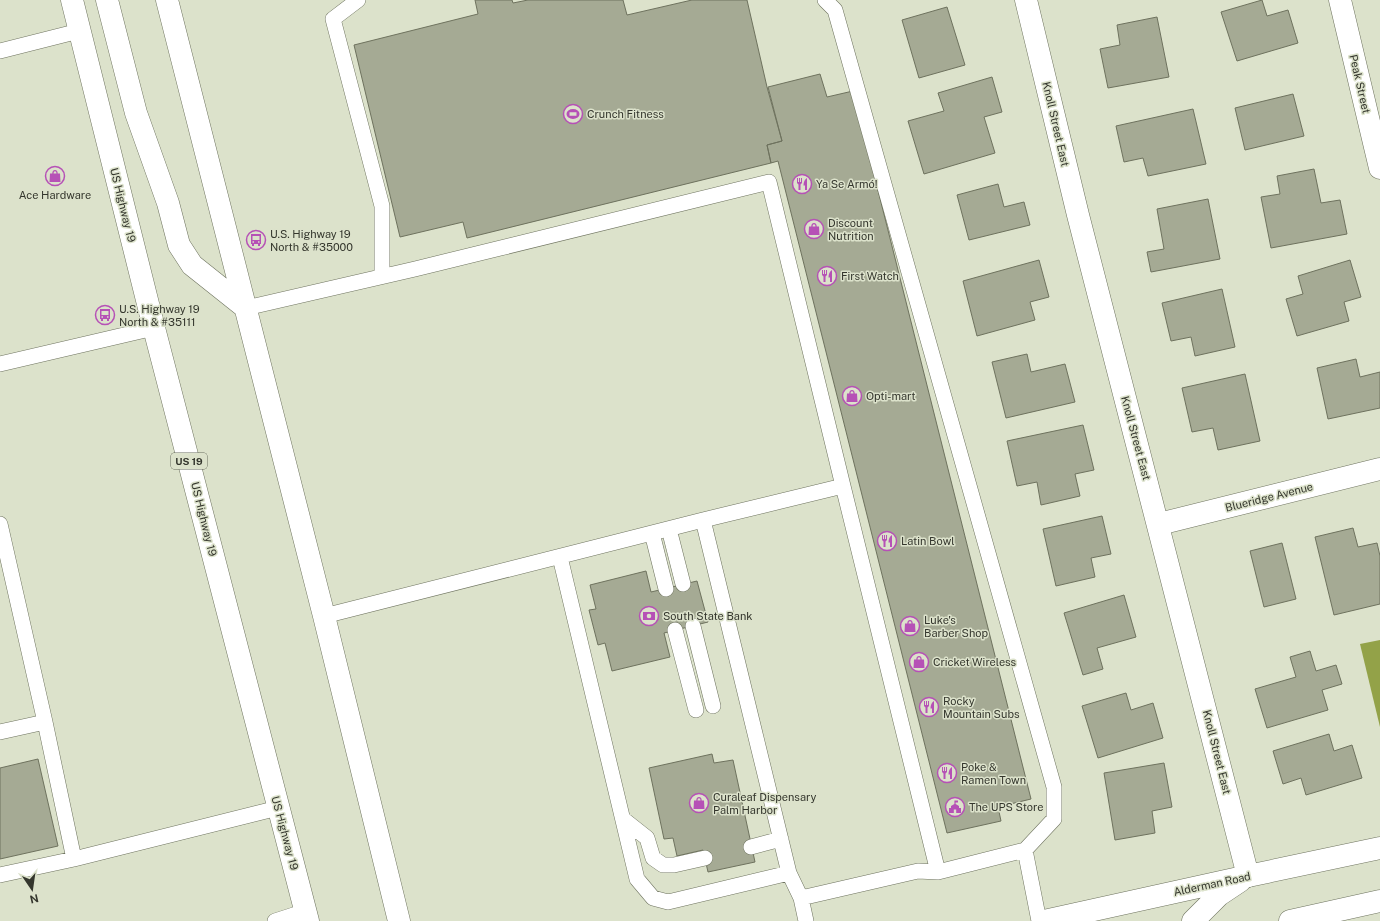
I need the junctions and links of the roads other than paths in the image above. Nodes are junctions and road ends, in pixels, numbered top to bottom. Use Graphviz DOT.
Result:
graph roads {
  1 [pos="72,0"];
  2 [pos="107,0"];
  3 [pos="167,0"];
  4 [pos="358,0"];
  5 [pos="826,0"];
  6 [pos="1026,0"];
  7 [pos="1340,0"];
  8 [pos="79,31"];
  9 [pos="0,51"];
  10 [pos="1380,168"];
  11 [pos="382,276"];
  12 [pos="246,308"];
  13 [pos="154,328"];
  14 [pos="0,364"];
  15 [pos="1380,469"];
  16 [pos="843,486"];
  17 [pos="703,520"];
  18 [pos="0,524"];
  19 [pos="1158,524"];
  20 [pos="669,529"];
  21 [pos="652,533"];
  22 [pos="560,557"];
  23 [pos="683,584"];
  24 [pos="666,589"];
  25 [pos="324,616"];
  26 [pos="693,626"];
  27 [pos="675,630"];
  28 [pos="713,706"];
  29 [pos="696,710"];
  30 [pos="45,722"];
  31 [pos="0,732"];
  32 [pos="278,808"];
  33 [pos="623,819"];
  34 [pos="781,839"];
  35 [pos="752,846"];
  36 [pos="1380,848"];
  37 [pos="1025,850"];
  38 [pos="705,858"];
  39 [pos="74,859"];
  40 [pos="938,872"];
  41 [pos="789,873"];
  42 [pos="0,875"];
  43 [pos="1248,876"];
  44 [pos="801,898"];
  45 [pos="1380,901"];
  46 [pos="307,916"];
  47 [pos="275,921"];
  48 [pos="399,921"];
  49 [pos="806,921"];
  50 [pos="1039,921"];
  51 [pos="1044,921"];
  52 [pos="1193,921"];
  53 [pos="1290,921"];
  1 -- 8 [label="main road, US Highway 19 / US 19"];
  2 -- 12 [label="main road"];
  3 -- 12 [label="main road"];
  4 -- 11 [label="lane"];
  5 -- 37 [label="lane"];
  6 -- 19 [label="main road, Knoll Street East"];
  7 -- 10 [label="main road, Peak Street"];
  8 -- 9 [label="lane"];
  8 -- 13 [label="main road, US Highway 19 / US 19"];
  11 -- 12 [label="lane"];
  11 -- 16 [label="lane"];
  12 -- 25 [label="main road"];
  13 -- 14 [label="lane"];
  13 -- 32 [label="main road, US Highway 19 / US 19"];
  15 -- 19 [label="main road, Blueridge Avenue"];
  16 -- 17 [label="lane"];
  16 -- 40 [label="lane"];
  17 -- 20 [label="lane"];
  17 -- 34 [label="lane"];
  18 -- 30 [label="lane"];
  19 -- 43 [label="main road, Knoll Street East"];
  20 -- 21 [label="lane"];
  20 -- 23 [label="lane"];
  21 -- 22 [label="lane"];
  21 -- 24 [label="lane"];
  22 -- 25 [label="lane"];
  22 -- 33 [label="lane"];
  25 -- 48 [label="main road"];
  26 -- 28 [label="lane"];
  27 -- 29 [label="lane"];
  30 -- 31 [label="lane"];
  30 -- 39 [label="lane"];
  32 -- 39 [label="lane"];
  32 -- 46 [label="main road, US Highway 19 / US 19"];
  33 -- 38 [label="lane"];
  33 -- 41 [label="lane"];
  34 -- 35 [label="lane"];
  34 -- 41 [label="lane"];
  36 -- 43 [label="main road, Alderman Road"];
  37 -- 40 [label="lane"];
  37 -- 50 [label="lane"];
  39 -- 42 [label="lane"];
  40 -- 44 [label="lane"];
  41 -- 44 [label="lane"];
  43 -- 51 [label="main road, Alderman Road"];
  43 -- 52 [label="main road"];
  44 -- 49 [label="lane"];
  45 -- 53 [label="main road"];
  46 -- 47 [label="lane"];
}
